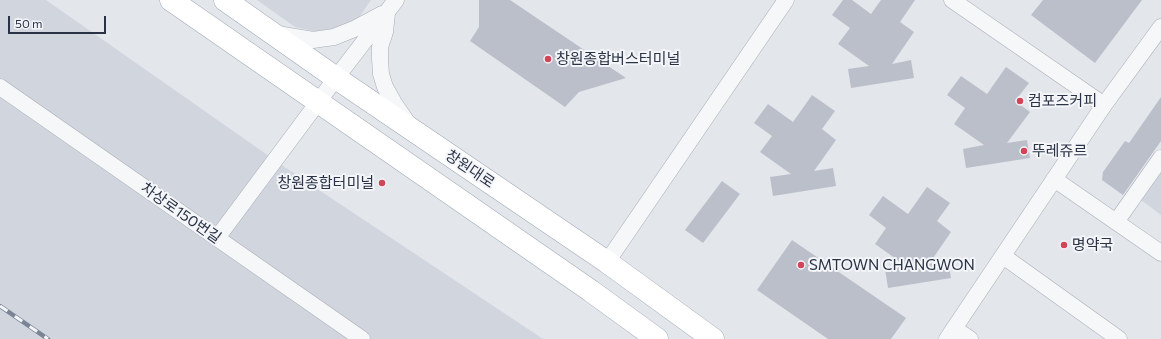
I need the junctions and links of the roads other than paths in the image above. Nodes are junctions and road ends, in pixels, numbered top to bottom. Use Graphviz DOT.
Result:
graph roads {
  1 [pos="172,0"];
  2 [pos="225,0"];
  3 [pos="786,0"];
  4 [pos="952,0"];
  5 [pos="392,6"];
  6 [pos="1161,27"];
  7 [pos="272,33"];
  8 [pos="336,78"];
  9 [pos="0,87"];
  10 [pos="318,102"];
  11 [pos="1104,105"];
  12 [pos="414,131"];
  13 [pos="1161,158"];
  14 [pos="1054,179"];
  15 [pos="1116,222"];
  16 [pos="217,238"];
  17 [pos="1161,253"];
  18 [pos="1003,256"];
  19 [pos="607,262"];
  20 [pos="950,334"];
  21 [pos="362,339"];
  22 [pos="656,339"];
  23 [pos="714,339"];
  24 [pos="970,339"];
  25 [pos="1120,339"];
  1 -- 10 [label="main road, 창원대로"];
  2 -- 7 [label="main road, 창원대로"];
  3 -- 19 [label="street"];
  4 -- 11 [label="street"];
  5 -- 7 [label="street"];
  5 -- 8 [label="street"];
  5 -- 12 [label="street"];
  6 -- 11 [label="street"];
  7 -- 8 [label="main road, 창원대로"];
  8 -- 10 [label="street"];
  8 -- 12 [label="main road, 창원대로"];
  9 -- 16 [label="street, 차상로150번길"];
  10 -- 16 [label="street"];
  10 -- 22 [label="main road, 창원대로"];
  11 -- 14 [label="street"];
  12 -- 19 [label="main road, 창원대로"];
  13 -- 15 [label="street"];
  14 -- 15 [label="street"];
  14 -- 18 [label="street"];
  15 -- 17 [label="street"];
  16 -- 21 [label="street, 차상로150번길"];
  18 -- 20 [label="street"];
  18 -- 25 [label="street"];
  19 -- 23 [label="main road, 창원대로"];
  20 -- 24 [label="street"];
}
